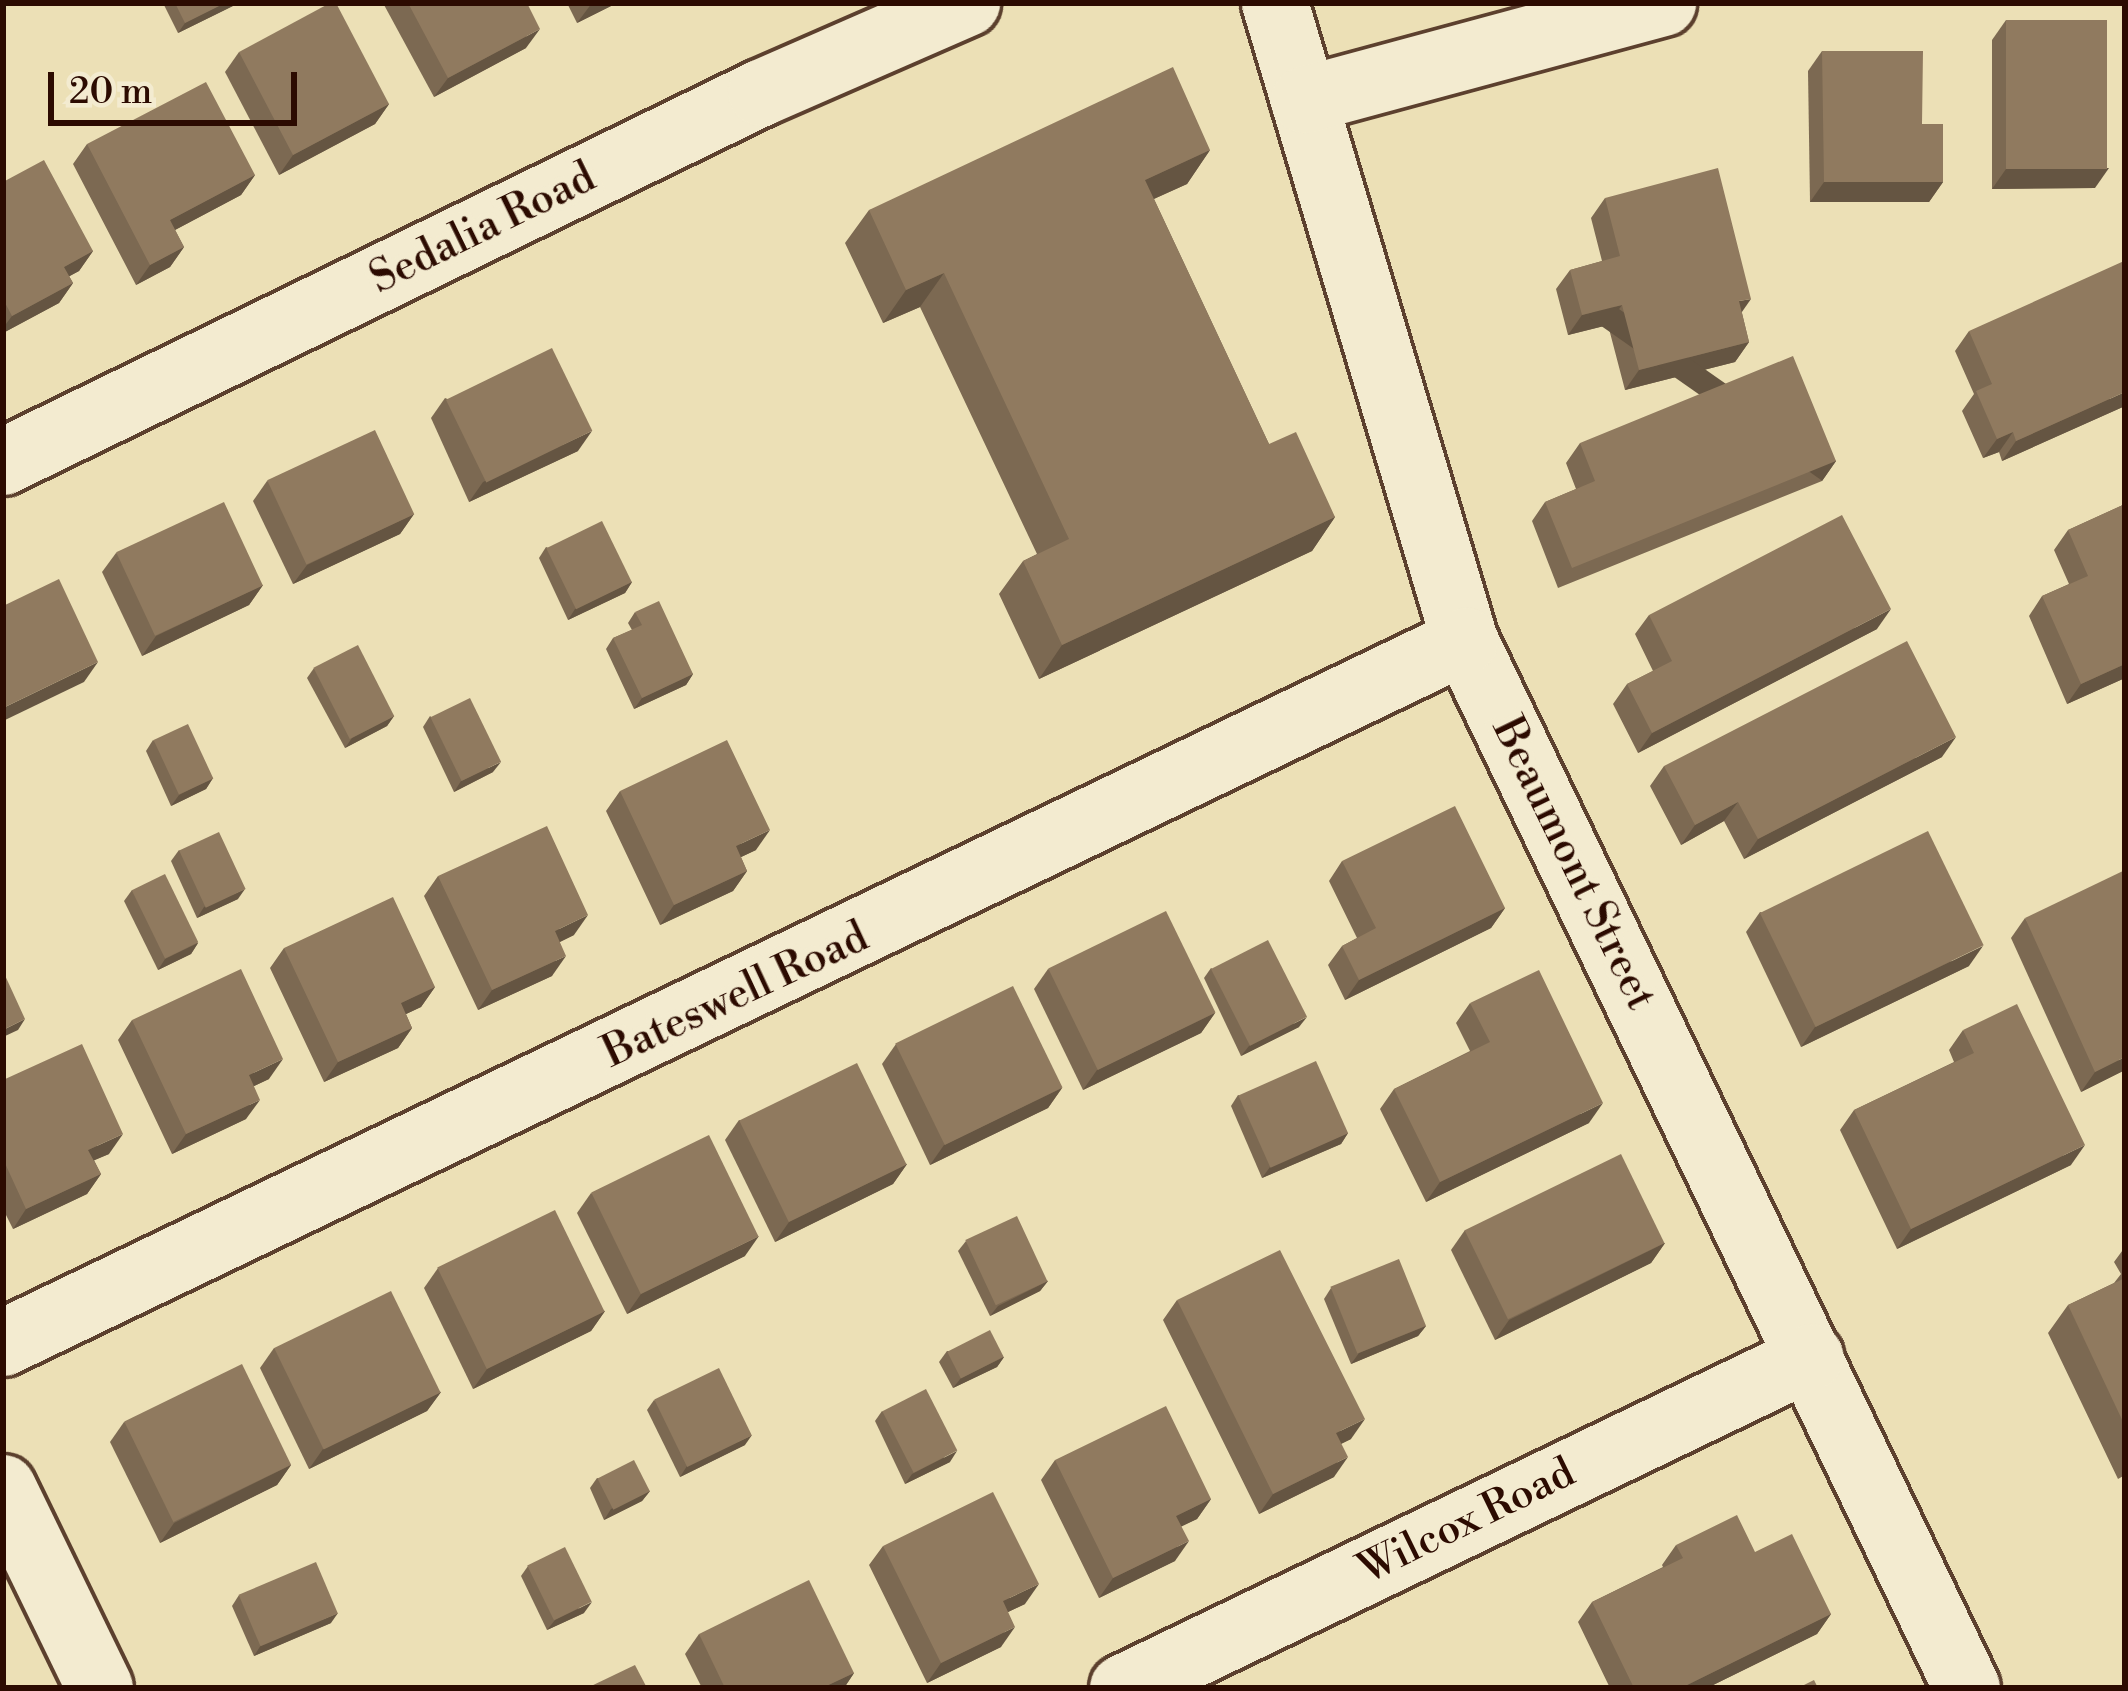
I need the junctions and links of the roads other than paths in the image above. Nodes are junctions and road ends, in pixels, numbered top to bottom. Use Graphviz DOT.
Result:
graph roads {
  1 [pos="967,3"];
  2 [pos="1275,3"];
  3 [pos="1664,3"];
  4 [pos="1304,100"];
  5 [pos="3,462"];
  6 [pos="1465,641"];
  7 [pos="3,1343"];
  8 [pos="1811,1357"];
  9 [pos="3,1488"];
  10 [pos="100,1688"];
  11 [pos="1123,1688"];
  12 [pos="1967,1688"];
  1 -- 5 [label="street, Sedalia Road"];
  2 -- 4 [label="street, Beaumont Street"];
  3 -- 4 [label="street"];
  4 -- 6 [label="street, Beaumont Street"];
  6 -- 7 [label="street, Bateswell Road"];
  6 -- 8 [label="street, Beaumont Street"];
  8 -- 11 [label="street, Wilcox Road"];
  8 -- 12 [label="street, Beaumont Street"];
  9 -- 10 [label="street"];
}
